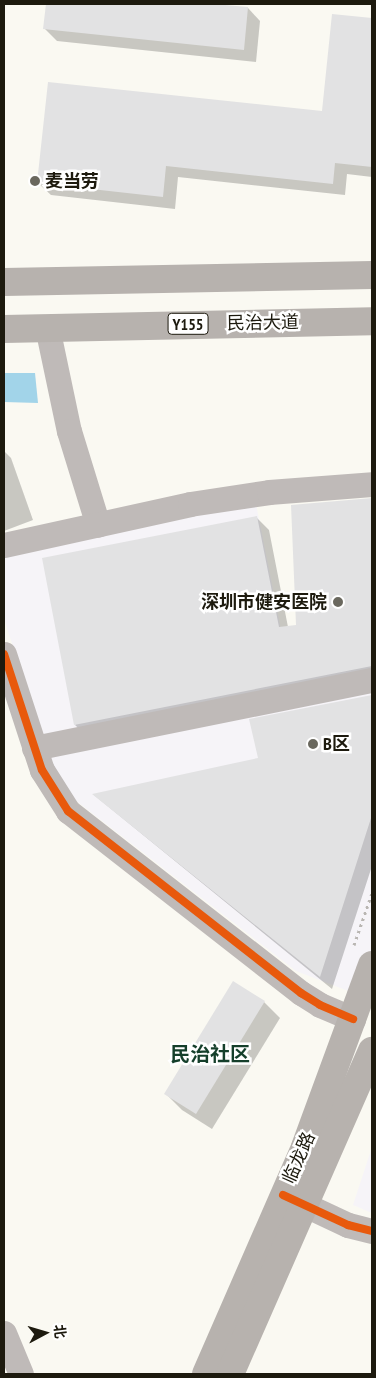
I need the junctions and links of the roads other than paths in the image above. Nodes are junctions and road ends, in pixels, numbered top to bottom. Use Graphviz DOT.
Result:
graph roads {
  1 [pos="372,275"];
  2 [pos="4,282"];
  3 [pos="372,321"];
  4 [pos="46,327"];
  5 [pos="4,329"];
  6 [pos="372,484"];
  7 [pos="98,525"];
  8 [pos="4,546"];
  9 [pos="4,654"];
  10 [pos="372,680"];
  11 [pos="34,748"];
  12 [pos="372,965"];
  13 [pos="354,1020"];
  14 [pos="372,1051"];
  15 [pos="293,1199"];
  16 [pos="372,1231"];
  17 [pos="4,1333"];
  18 [pos="21,1374"];
  19 [pos="206,1374"];
  20 [pos="230,1374"];
  1 -- 2 [label="main road"];
  3 -- 4 [label="main road, 民治大道 / Y155"];
  4 -- 5 [label="main road, 民治大道 / Y155"];
  4 -- 7 [label="street"];
  6 -- 7 [label="street"];
  7 -- 8 [label="street"];
  9 -- 11 [label="street"];
  10 -- 11 [label="street"];
  11 -- 13 [label="street"];
  12 -- 13 [label="main road, 临龙路"];
  13 -- 15 [label="main road, 临龙路"];
  14 -- 15 [label="main road, 临龙路"];
  15 -- 16 [label="street"];
  15 -- 19 [label="main road, 临龙路"];
  15 -- 20 [label="main road, 临龙路"];
  17 -- 18 [label="street"];
}
